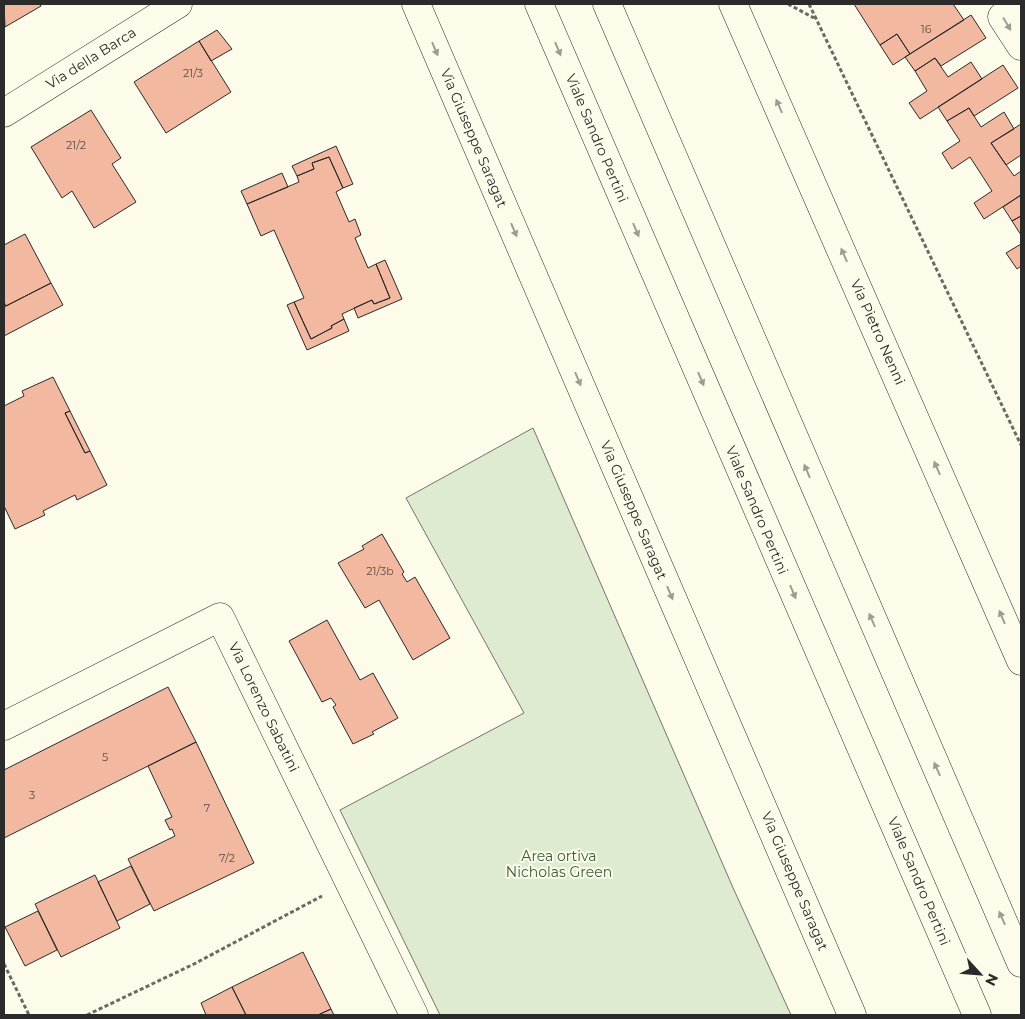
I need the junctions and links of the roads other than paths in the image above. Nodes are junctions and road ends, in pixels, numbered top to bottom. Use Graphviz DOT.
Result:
graph roads {
  1 [pos="178,4"];
  2 [pos="416,4"];
  3 [pos="539,4"];
  4 [pos="607,4"];
  5 [pos="733,4"];
  6 [pos="1015,4"];
  7 [pos="1021,46"];
  8 [pos="4,113"];
  9 [pos="1021,662"];
  10 [pos="4,726"];
  11 [pos="1021,962"];
  12 [pos="414,1015"];
  13 [pos="852,1015"];
  14 [pos="977,1015"];
  1 -- 8 [label="main road, Via della Barca"];
  2 -- 13 [label="main road, Via Giuseppe Saragat, one-way"];
  3 -- 14 [label="main road, Viale Sandro Pertini, one-way"];
  11 -- 4 [label="main road, one-way"];
  9 -- 5 [label="main road, Via Pietro Nenni, one-way"];
  6 -- 7 [label="main road, one-way"];
  10 -- 12 [label="main road, Via Lorenzo Sabatini"];
}
